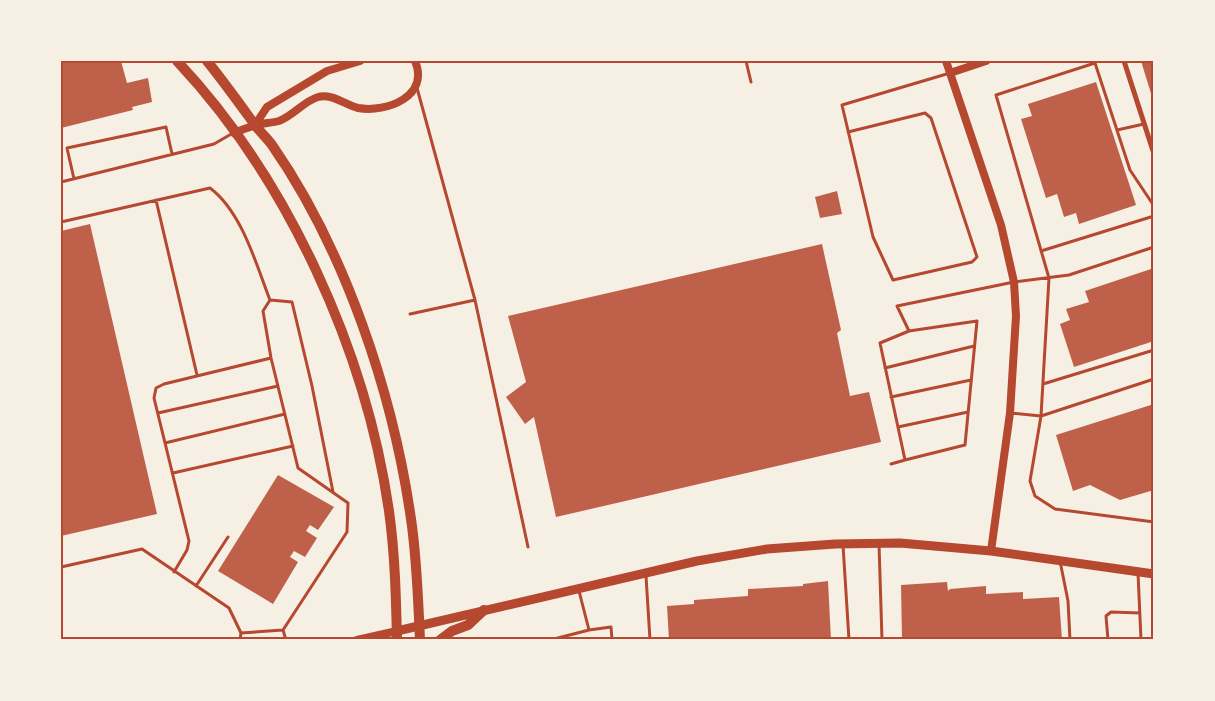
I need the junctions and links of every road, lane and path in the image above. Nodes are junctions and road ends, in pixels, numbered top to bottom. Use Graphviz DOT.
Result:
graph roads {
  1 [pos="177,61"];
  2 [pos="206,61"];
  3 [pos="360,61"];
  4 [pos="415,61"];
  5 [pos="746,61"];
  6 [pos="946,61"];
  7 [pos="986,61"];
  8 [pos="1124,61"];
  9 [pos="950,73"];
  10 [pos="751,82"];
  11 [pos="417,88"];
  12 [pos="1144,124"];
  13 [pos="255,125"];
  14 [pos="1117,130"];
  15 [pos="848,132"];
  16 [pos="234,133"];
  17 [pos="172,154"];
  18 [pos="1154,154"];
  19 [pos="74,179"];
  20 [pos="61,182"];
  21 [pos="156,200"];
  22 [pos="1154,206"];
  23 [pos="1154,216"];
  24 [pos="61,222"];
  25 [pos="1154,247"];
  26 [pos="1041,251"];
  27 [pos="1049,278"];
  28 [pos="1014,282"];
  29 [pos="270,300"];
  30 [pos="475,300"];
  31 [pos="410,314"];
  32 [pos="909,331"];
  33 [pos="974,346"];
  34 [pos="1154,350"];
  35 [pos="271,358"];
  36 [pos="885,368"];
  37 [pos="197,376"];
  38 [pos="1154,379"];
  39 [pos="971,380"];
  40 [pos="1043,384"];
  41 [pos="278,386"];
  42 [pos="891,397"];
  43 [pos="968,412"];
  44 [pos="158,413"];
  45 [pos="1010,413"];
  46 [pos="285,414"];
  47 [pos="1040,416"];
  48 [pos="898,427"];
  49 [pos="165,443"];
  50 [pos="293,446"];
  51 [pos="905,460"];
  52 [pos="891,464"];
  53 [pos="173,473"];
  54 [pos="333,492"];
  55 [pos="1154,522"];
  56 [pos="228,537"];
  57 [pos="843,544"];
  58 [pos="879,544"];
  59 [pos="528,547"];
  60 [pos="991,551"];
  61 [pos="1060,561"];
  62 [pos="61,567"];
  63 [pos="174,572"];
  64 [pos="1138,572"];
  65 [pos="645,573"];
  66 [pos="1154,574"];
  67 [pos="196,586"];
  68 [pos="578,588"];
  69 [pos="484,610"];
  70 [pos="1140,613"];
  71 [pos="419,625"];
  72 [pos="283,630"];
  73 [pos="589,630"];
  74 [pos="242,633"];
  75 [pos="397,635"];
  76 [pos="240,640"];
  77 [pos="286,640"];
  78 [pos="357,640"];
  79 [pos="420,640"];
  80 [pos="440,640"];
  81 [pos="550,640"];
  82 [pos="612,640"];
  83 [pos="650,640"];
  84 [pos="849,640"];
  85 [pos="882,640"];
  86 [pos="1070,640"];
  87 [pos="1108,640"];
  88 [pos="1141,640"];
  1 -- 16 [label="main road"];
  2 -- 13 [label="main road"];
  3 -- 13 [label="street"];
  4 -- 11 [label="street"];
  5 -- 10 [label="lane"];
  6 -- 9 [label="street"];
  7 -- 9 [label="street"];
  8 -- 12 [label="street"];
  9 -- 15 [label="lane"];
  9 -- 28 [label="street"];
  11 -- 13 [label="street"];
  11 -- 30 [label="lane"];
  12 -- 14 [label="lane"];
  12 -- 18 [label="street"];
  13 -- 16 [label="street"];
  13 -- 71 [label="main road"];
  14 -- 22 [label="lane"];
  14 -- 26 [label="lane"];
  15 -- 15 [label="lane"];
  16 -- 17 [label="lane"];
  16 -- 75 [label="main road"];
  17 -- 19 [label="lane"];
  17 -- 19 [label="lane"];
  19 -- 20 [label="lane"];
  21 -- 24 [label="lane"];
  21 -- 29 [label="lane"];
  21 -- 37 [label="lane"];
  23 -- 26 [label="lane"];
  25 -- 27 [label="lane"];
  26 -- 27 [label="lane"];
  27 -- 28 [label="lane"];
  27 -- 40 [label="lane"];
  28 -- 32 [label="lane"];
  28 -- 45 [label="street"];
  29 -- 35 [label="lane"];
  29 -- 54 [label="lane"];
  30 -- 31 [label="lane"];
  30 -- 59 [label="lane"];
  32 -- 33 [label="lane"];
  32 -- 36 [label="lane"];
  33 -- 36 [label="lane"];
  33 -- 39 [label="lane"];
  34 -- 40 [label="lane"];
  35 -- 37 [label="lane"];
  35 -- 41 [label="lane"];
  36 -- 42 [label="lane"];
  37 -- 44 [label="lane"];
  38 -- 47 [label="lane"];
  39 -- 42 [label="lane"];
  39 -- 43 [label="lane"];
  40 -- 47 [label="lane"];
  41 -- 44 [label="lane"];
  41 -- 46 [label="lane"];
  42 -- 48 [label="lane"];
  43 -- 48 [label="lane"];
  43 -- 51 [label="lane"];
  44 -- 49 [label="lane"];
  45 -- 47 [label="lane"];
  45 -- 60 [label="street"];
  46 -- 49 [label="lane"];
  46 -- 50 [label="lane"];
  47 -- 55 [label="lane"];
  48 -- 51 [label="lane"];
  49 -- 53 [label="lane"];
  50 -- 53 [label="lane"];
  50 -- 54 [label="lane"];
  51 -- 52 [label="lane"];
  53 -- 63 [label="lane"];
  54 -- 72 [label="lane"];
  56 -- 67 [label="lane"];
  57 -- 58 [label="main road"];
  57 -- 65 [label="main road"];
  57 -- 84 [label="lane"];
  58 -- 60 [label="main road"];
  58 -- 85 [label="lane"];
  60 -- 61 [label="main road"];
  61 -- 64 [label="main road"];
  61 -- 86 [label="lane"];
  62 -- 63 [label="lane"];
  63 -- 67 [label="lane"];
  64 -- 66 [label="main road"];
  64 -- 70 [label="lane"];
  65 -- 68 [label="main road"];
  65 -- 83 [label="lane"];
  67 -- 74 [label="lane"];
  68 -- 69 [label="main road"];
  68 -- 73 [label="lane"];
  69 -- 71 [label="main road"];
  69 -- 80 [label="main road"];
  70 -- 87 [label="lane"];
  70 -- 88 [label="lane"];
  71 -- 75 [label="main road"];
  71 -- 79 [label="main road"];
  72 -- 74 [label="lane"];
  72 -- 77 [label="lane"];
  73 -- 81 [label="lane"];
  73 -- 82 [label="lane"];
  74 -- 76 [label="lane"];
  75 -- 78 [label="street"];
}
